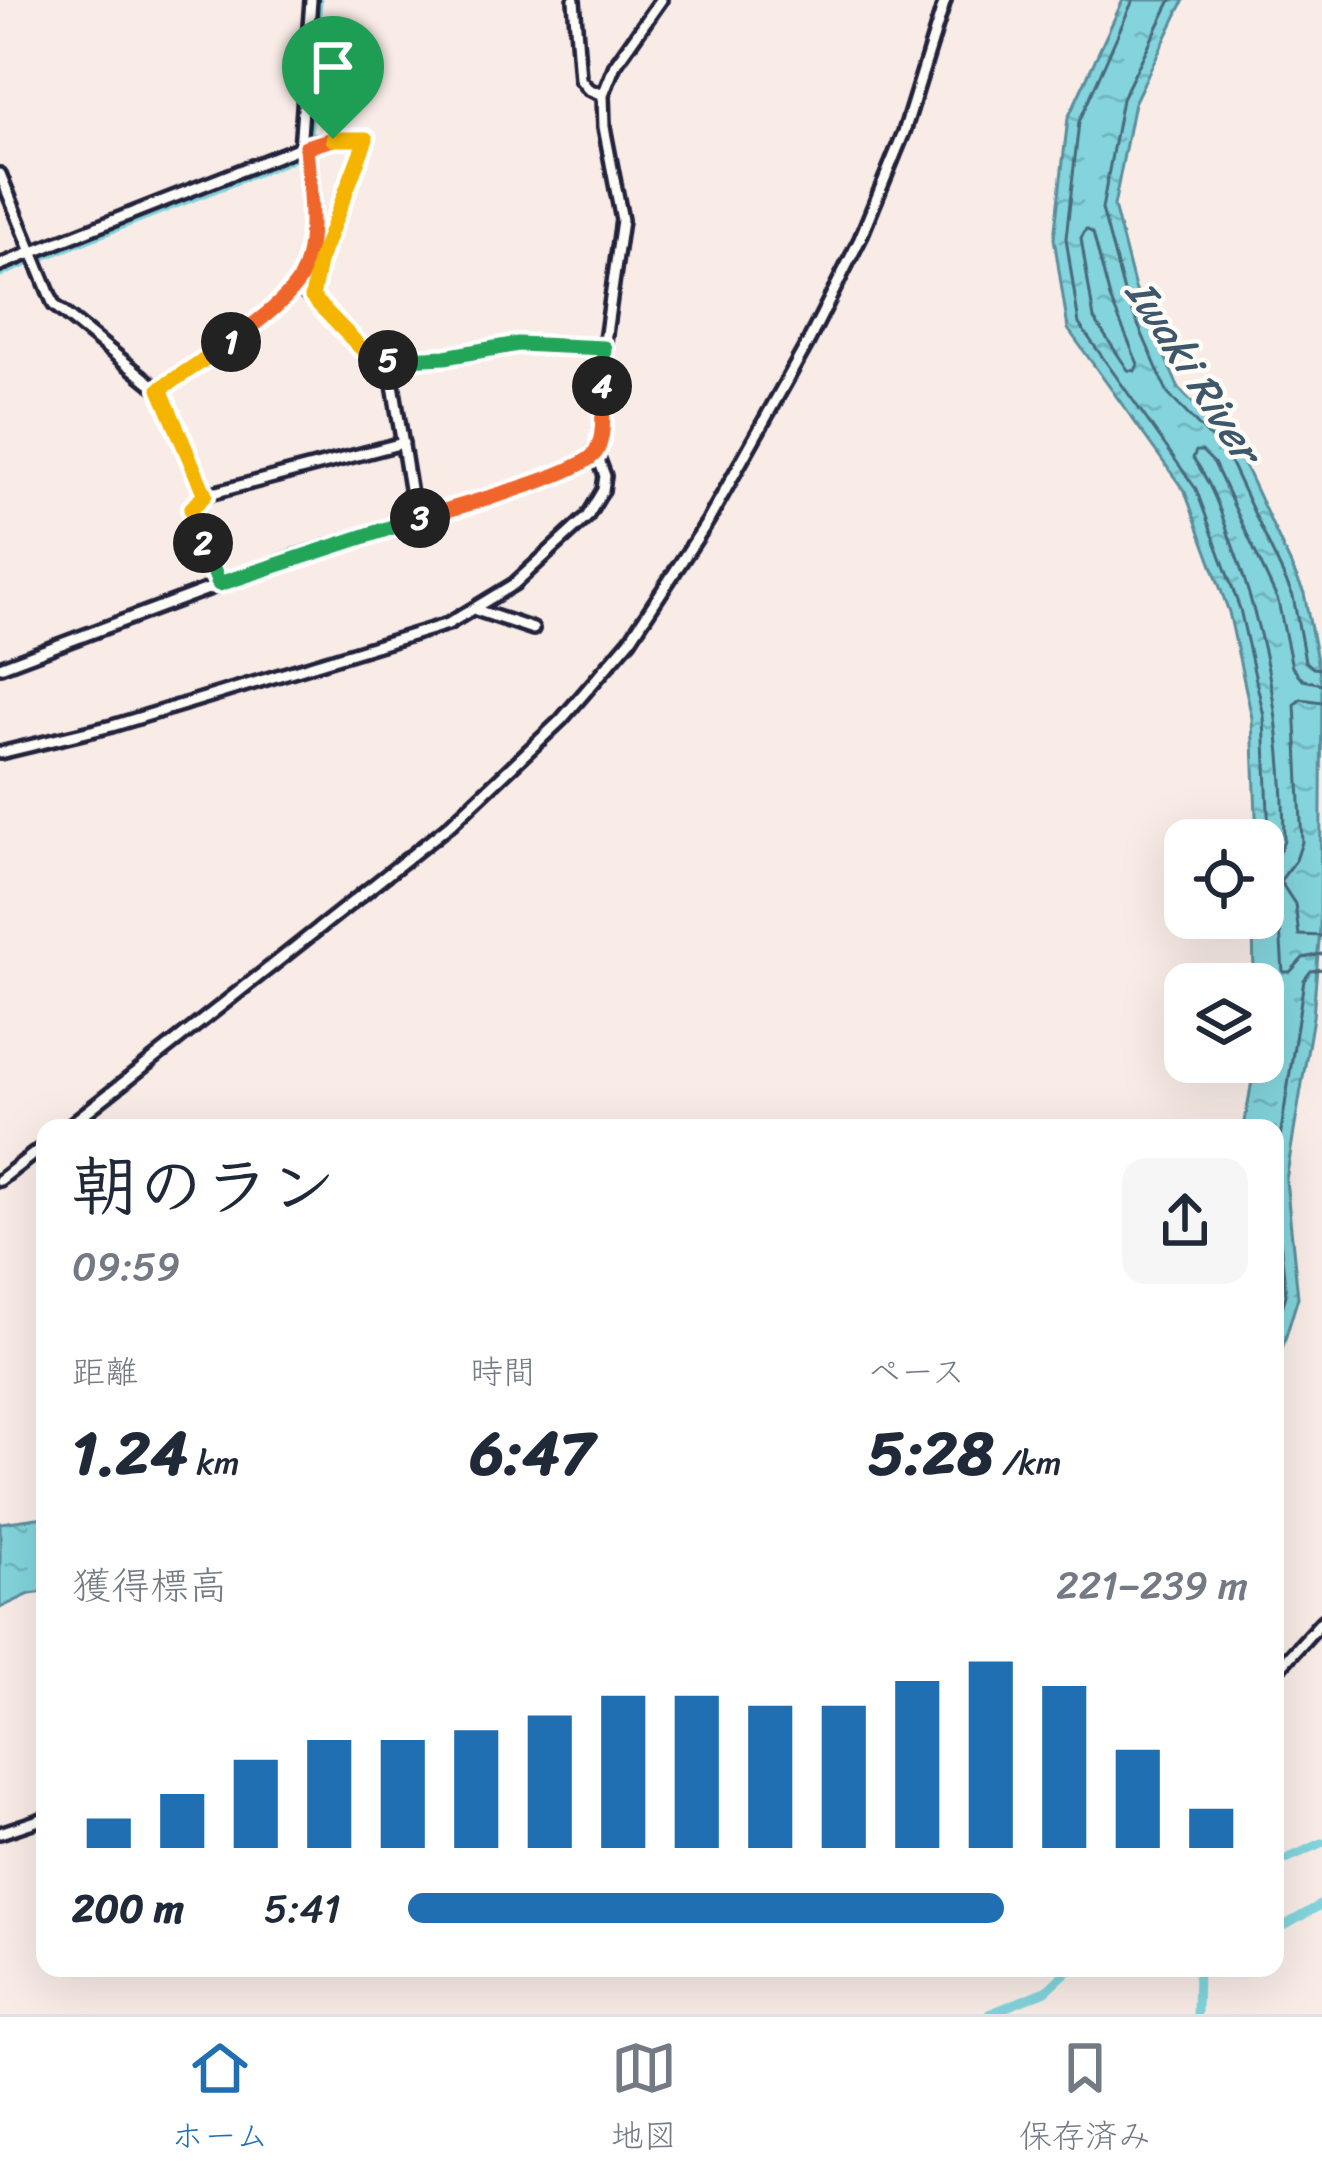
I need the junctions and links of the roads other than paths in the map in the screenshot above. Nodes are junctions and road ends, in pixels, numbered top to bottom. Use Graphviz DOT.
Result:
graph roads {
  1 [pos="311,0"];
  2 [pos="574,0"];
  3 [pos="661,0"];
  4 [pos="945,0"];
  5 [pos="603,95"];
  6 [pos="303,148"];
  7 [pos="0,174"];
  8 [pos="33,256"];
  9 [pos="0,265"];
  10 [pos="297,285"];
  11 [pos="312,297"];
  12 [pos="604,348"];
  13 [pos="389,360"];
  14 [pos="160,389"];
  15 [pos="403,443"];
  16 [pos="596,452"];
  17 [pos="205,495"];
  18 [pos="415,519"];
  19 [pos="219,584"];
  20 [pos="476,610"];
  21 [pos="533,629"];
  22 [pos="0,667"];
  23 [pos="0,753"];
  24 [pos="77,1119"];
  25 [pos="36,1151"];
  26 [pos="0,1180"];
  27 [pos="1322,1621"];
  28 [pos="1284,1663"];
  29 [pos="36,1821"];
  30 [pos="0,1833"];
  1 -- 6 [label="street"];
  2 -- 5 [label="street"];
  3 -- 5 [label="street"];
  4 -- 24 [label="street"];
  5 -- 12 [label="street"];
  6 -- 8 [label="street"];
  6 -- 10 [label="street"];
  6 -- 11 [label="street"];
  7 -- 8 [label="street"];
  8 -- 9 [label="street"];
  8 -- 14 [label="street"];
  10 -- 11 [label="street"];
  10 -- 14 [label="street"];
  11 -- 13 [label="street"];
  12 -- 13 [label="street"];
  12 -- 16 [label="street"];
  13 -- 15 [label="street"];
  14 -- 17 [label="street"];
  15 -- 17 [label="street"];
  15 -- 18 [label="street"];
  16 -- 18 [label="street"];
  16 -- 20 [label="street"];
  17 -- 19 [label="street"];
  18 -- 19 [label="street"];
  19 -- 22 [label="street"];
  20 -- 21 [label="street"];
  20 -- 23 [label="street"];
  25 -- 26 [label="street"];
  27 -- 28 [label="street"];
  29 -- 30 [label="street"];
}
